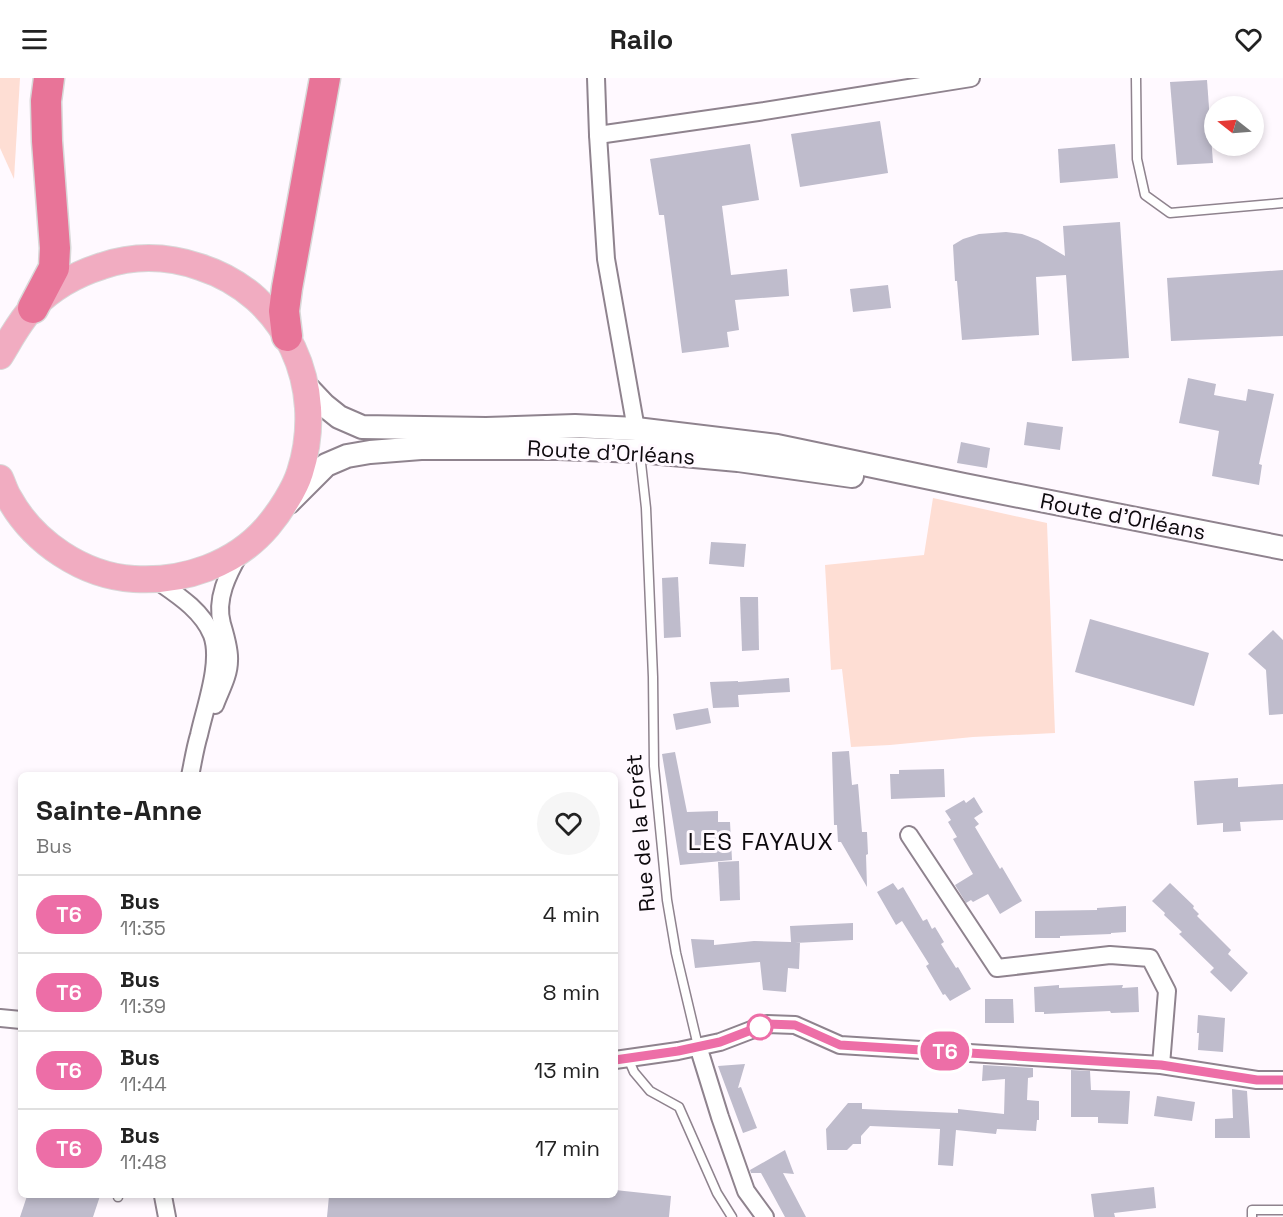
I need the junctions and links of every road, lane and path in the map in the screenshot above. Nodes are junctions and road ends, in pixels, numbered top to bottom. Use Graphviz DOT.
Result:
graph roads {
  1 [pos="49,78"];
  2 [pos="325,78"];
  3 [pos="596,78"];
  4 [pos="971,78"];
  5 [pos="1136,78"];
  6 [pos="598,135"];
  7 [pos="1283,203"];
  8 [pos="33,308"];
  9 [pos="287,336"];
  10 [pos="0,356"];
  11 [pos="306,386"];
  12 [pos="636,429"];
  13 [pos="639,451"];
  14 [pos="964,485"];
  15 [pos="3,489"];
  16 [pos="279,513"];
  17 [pos="1283,548"];
  18 [pos="240,552"];
  19 [pos="156,580"];
  20 [pos="199,734"];
  21 [pos="191,772"];
  22 [pos="909,835"];
  23 [pos="0,1018"];
  24 [pos="18,1020"];
  25 [pos="698,1046"];
  26 [pos="622,1059"];
  27 [pos="1161,1065"];
  28 [pos="1283,1080"];
  29 [pos="163,1198"];
  30 [pos="1283,1210"];
  31 [pos="166,1217"];
  32 [pos="732,1217"];
  33 [pos="765,1217"];
  34 [pos="1252,1217"];
  1 -- 8 [label="highway"];
  2 -- 9 [label="highway"];
  3 -- 6 [label="street"];
  4 -- 6 [label="street"];
  5 -- 7 [label="lane"];
  6 -- 12 [label="street"];
  8 -- 9 [label="main road"];
  8 -- 10 [label="main road"];
  9 -- 11 [label="main road"];
  11 -- 12 [label="main road, Route d'Orléans"];
  11 -- 16 [label="main road"];
  12 -- 13 [label="lane, Rue de la Forêt"];
  12 -- 14 [label="main road, Route d'Orléans"];
  13 -- 14 [label="main road, Route d'Orléans"];
  13 -- 16 [label="main road, Route d'Orléans"];
  13 -- 25 [label="lane, Rue de la Forêt"];
  14 -- 17 [label="main road, Route d'Orléans"];
  15 -- 19 [label="main road"];
  16 -- 18 [label="main road"];
  18 -- 19 [label="main road"];
  18 -- 20 [label="street"];
  19 -- 20 [label="street"];
  20 -- 21 [label="street"];
  22 -- 27 [label="street"];
  23 -- 24 [label="street"];
  25 -- 26 [label="street"];
  25 -- 27 [label="street"];
  25 -- 33 [label="street, Rue de la Forêt"];
  26 -- 32 [label="lane"];
  27 -- 28 [label="street"];
  29 -- 31 [label="street"];
  30 -- 34 [label="lane"];
}
